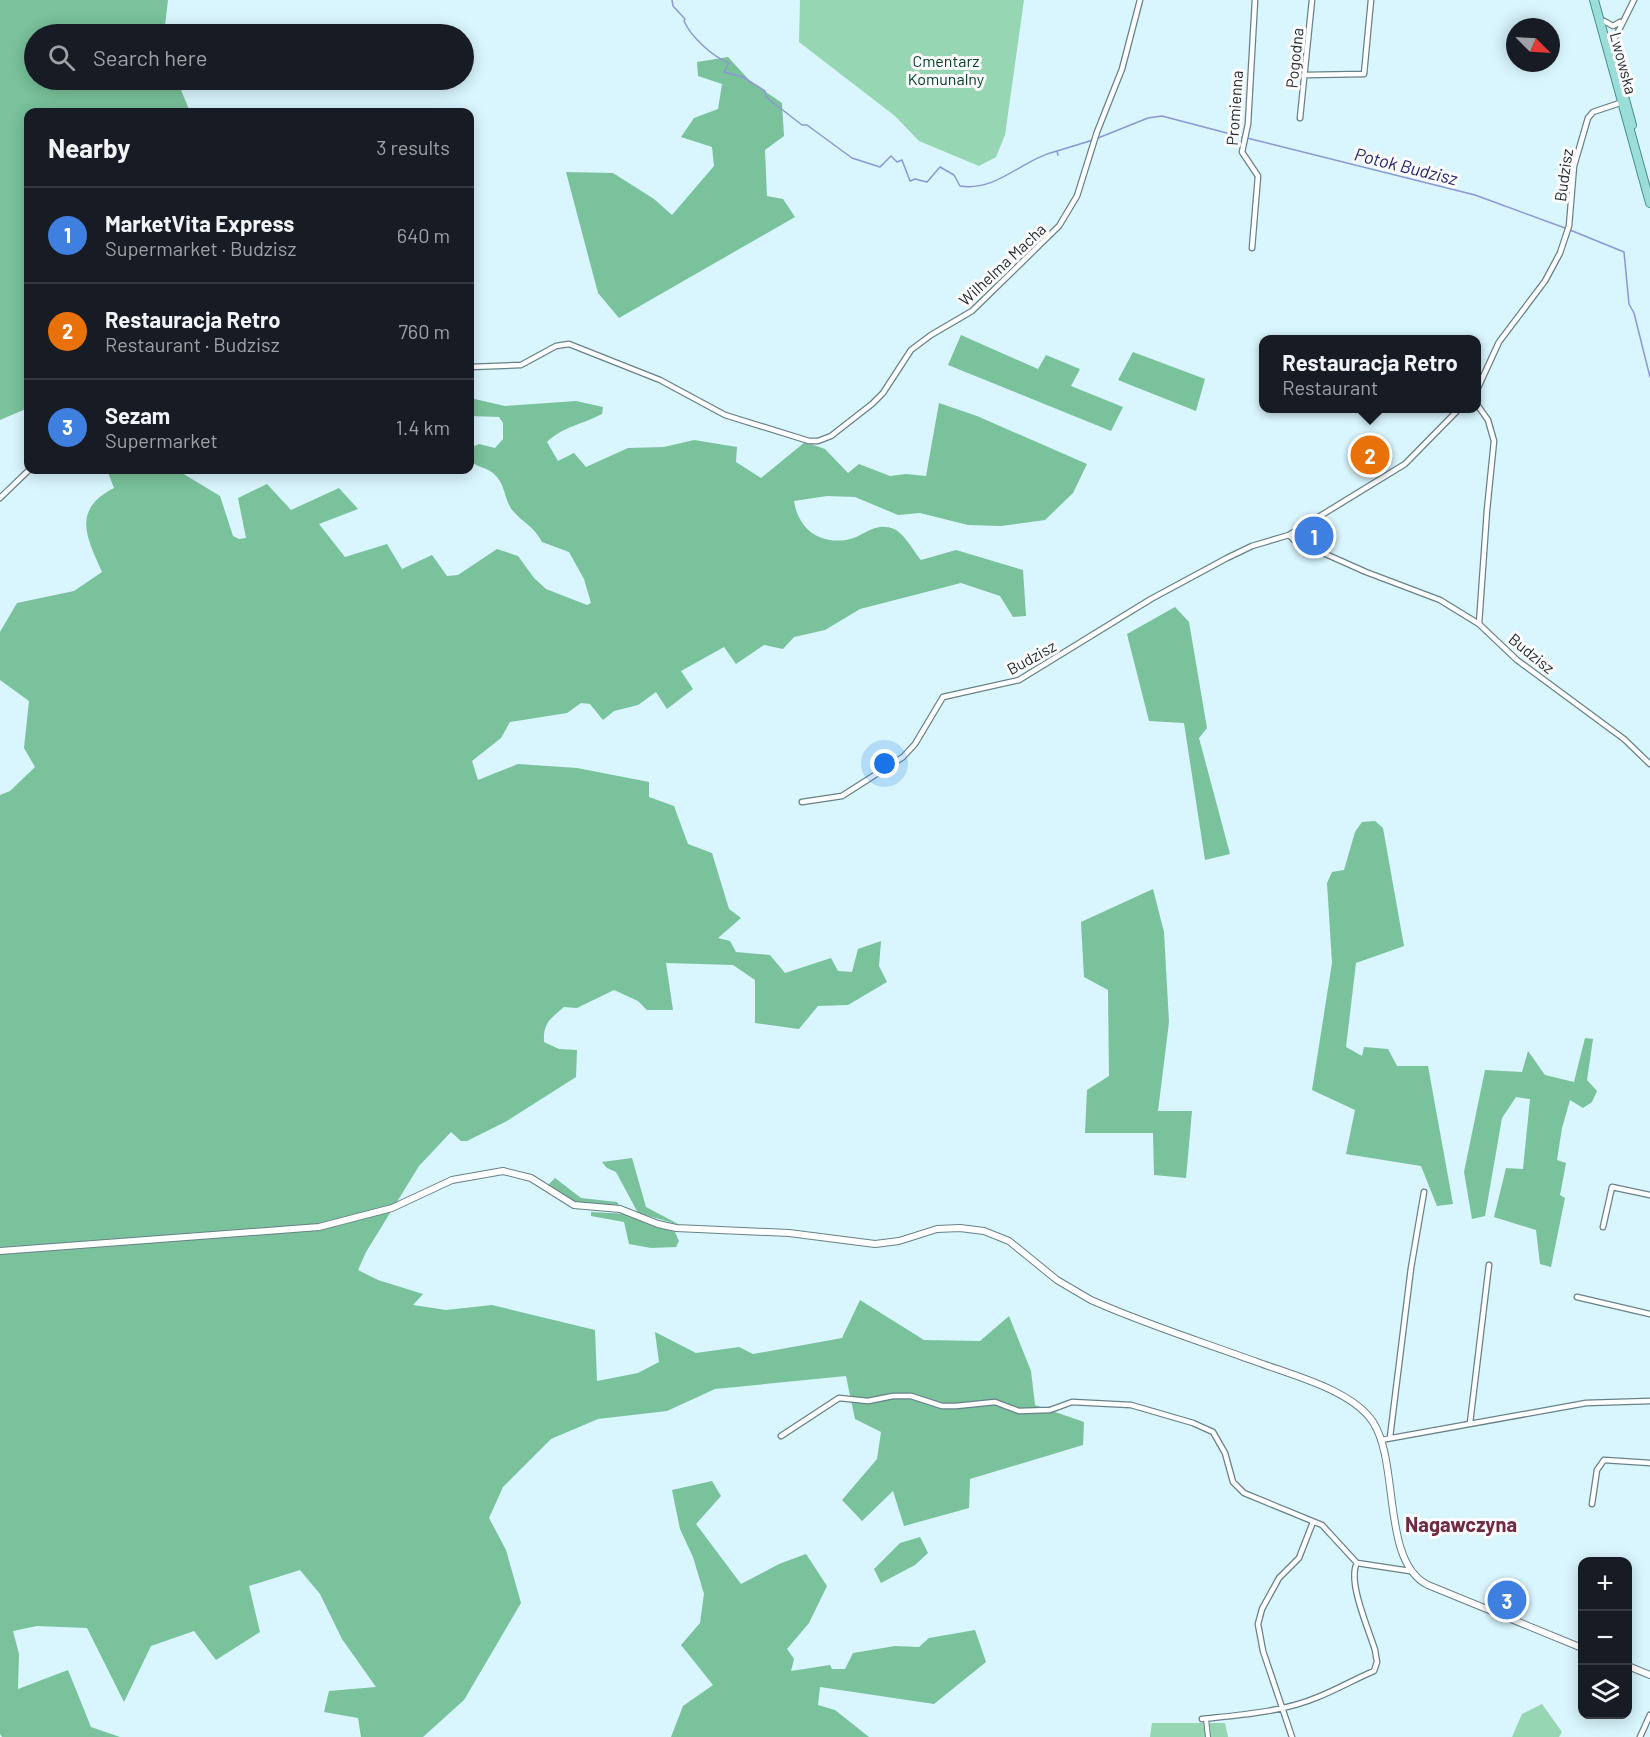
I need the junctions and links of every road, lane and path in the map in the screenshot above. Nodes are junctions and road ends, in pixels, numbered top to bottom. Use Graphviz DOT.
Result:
graph roads {
  1 [pos="1140,0"];
  2 [pos="1255,0"];
  3 [pos="1312,0"];
  4 [pos="1371,0"];
  5 [pos="1594,0"];
  6 [pos="1599,0"];
  7 [pos="1634,0"];
  8 [pos="1604,21"];
  9 [pos="1622,21"];
  10 [pos="1611,46"];
  11 [pos="1306,75"];
  12 [pos="1623,102"];
  13 [pos="1300,118"];
  14 [pos="1650,203"];
  15 [pos="1252,248"];
  16 [pos="474,368"];
  17 [pos="1481,382"];
  18 [pos="1481,411"];
  19 [pos="1455,413"];
  20 [pos="26,474"];
  21 [pos="0,498"];
  22 [pos="1290,535"];
  23 [pos="1479,624"];
  24 [pos="1650,764"];
  25 [pos="802,802"];
  26 [pos="1424,1192"];
  27 [pos="1650,1195"];
  28 [pos="1603,1227"];
  29 [pos="0,1251"];
  30 [pos="1490,1265"];
  31 [pos="1577,1297"];
  32 [pos="1650,1314"];
  33 [pos="1650,1401"];
  34 [pos="1470,1423"];
  35 [pos="781,1436"];
  36 [pos="1390,1437"];
  37 [pos="1381,1440"];
  38 [pos="1650,1463"];
  39 [pos="1592,1504"];
  40 [pos="1312,1522"];
  41 [pos="1357,1563"];
  42 [pos="1410,1571"];
  43 [pos="1578,1646"];
  44 [pos="1632,1668"];
  45 [pos="1650,1675"];
  46 [pos="1283,1707"];
  47 [pos="1650,1715"];
  48 [pos="1204,1719"];
  49 [pos="1208,1737"];
  50 [pos="1292,1737"];
  51 [pos="1640,1737"];
  1 -- 16 [label="street, Wilhelma Macha"];
  2 -- 15 [label="street, Promienna"];
  3 -- 11 [label="street, Pogodna"];
  4 -- 11 [label="street"];
  5 -- 12 [label="main road, Lwowska"];
  6 -- 8 [label="main road, Lwowska"];
  7 -- 9 [label="street"];
  8 -- 9 [label="street"];
  8 -- 10 [label="main road, Lwowska"];
  9 -- 10 [label="street"];
  10 -- 12 [label="main road, Lwowska"];
  11 -- 13 [label="street, Pogodna"];
  12 -- 14 [label="main road, Lwowska"];
  12 -- 17 [label="street, Budzisz"];
  18 -- 23 [label="street"];
  19 -- 22 [label="street, Budzisz"];
  20 -- 21 [label="street"];
  22 -- 23 [label="street, Budzisz"];
  22 -- 25 [label="street, Budzisz"];
  23 -- 24 [label="street, Budzisz"];
  26 -- 36 [label="street"];
  27 -- 28 [label="street"];
  29 -- 37 [label="street"];
  30 -- 34 [label="street"];
  31 -- 32 [label="street"];
  33 -- 34 [label="street"];
  34 -- 36 [label="street"];
  35 -- 40 [label="street"];
  36 -- 37 [label="street"];
  37 -- 42 [label="street"];
  38 -- 39 [label="street"];
  40 -- 41 [label="street"];
  40 -- 46 [label="street"];
  41 -- 42 [label="street"];
  41 -- 46 [label="street"];
  42 -- 43 [label="street"];
  44 -- 45 [label="street"];
  46 -- 48 [label="street"];
  46 -- 50 [label="street"];
  47 -- 51 [label="street"];
  48 -- 49 [label="street"];
}
